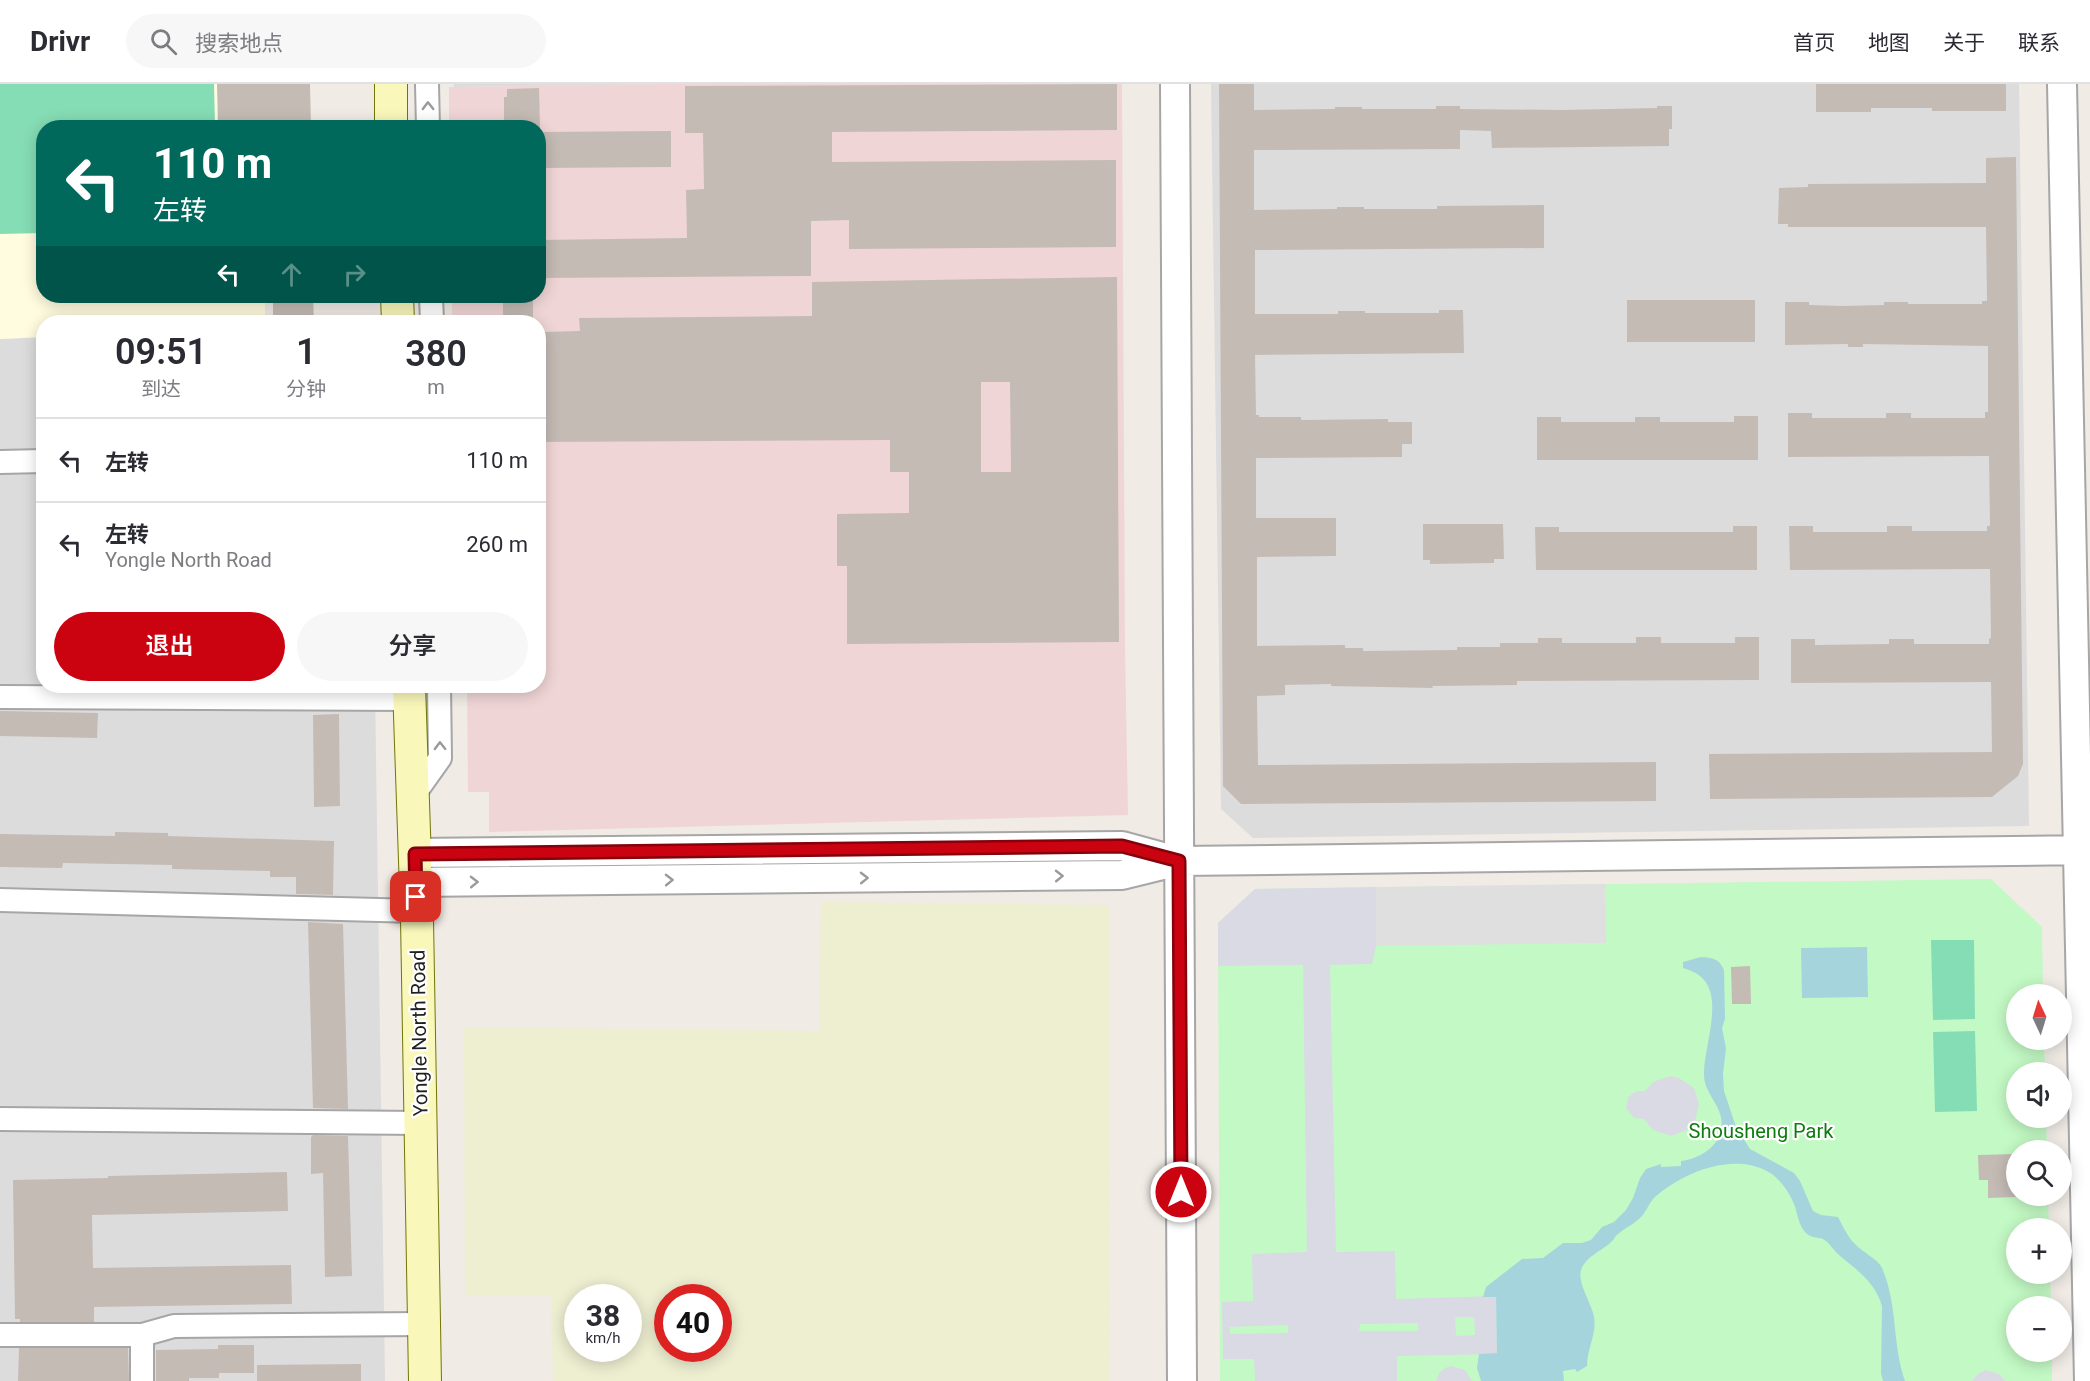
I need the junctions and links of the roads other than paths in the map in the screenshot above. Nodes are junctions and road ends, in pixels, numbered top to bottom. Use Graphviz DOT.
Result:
graph roads {
  1 [pos="391,84"];
  2 [pos="427,84"];
  3 [pos="1175,84"];
  4 [pos="2062,84"];
  5 [pos="391,120"];
  6 [pos="428,120"];
  7 [pos="36,461"];
  8 [pos="0,462"];
  9 [pos="328,693"];
  10 [pos="410,693"];
  11 [pos="439,693"];
  12 [pos="0,697"];
  13 [pos="413,796"];
  14 [pos="2084,850"];
  15 [pos="1179,861"];
  16 [pos="416,882"];
  17 [pos="0,900"];
  18 [pos="0,1119"];
  19 [pos="421,1123"];
  20 [pos="424,1324"];
  21 [pos="0,1335"];
  22 [pos="141,1335"];
  23 [pos="142,1381"];
  24 [pos="425,1381"];
  25 [pos="1182,1381"];
  26 [pos="2089,1381"];
  1 -- 5 [label="main road"];
  6 -- 2 [label="street, one-way"];
  3 -- 15 [label="street"];
  4 -- 14 [label="street"];
  7 -- 8 [label="street"];
  9 -- 12 [label="street"];
  10 -- 13 [label="main road, Yongle North Road"];
  13 -- 11 [label="street, one-way"];
  13 -- 16 [label="main road, Yongle North Road"];
  14 -- 15 [label="street"];
  14 -- 26 [label="street"];
  15 -- 16 [label="street"];
  15 -- 25 [label="street"];
  16 -- 17 [label="street"];
  16 -- 19 [label="main road, Yongle North Road"];
  18 -- 19 [label="street"];
  19 -- 20 [label="main road, Yongle North Road"];
  20 -- 22 [label="street"];
  20 -- 24 [label="main road, Yongle North Road"];
  21 -- 22 [label="street"];
  22 -- 23 [label="street"];
}
